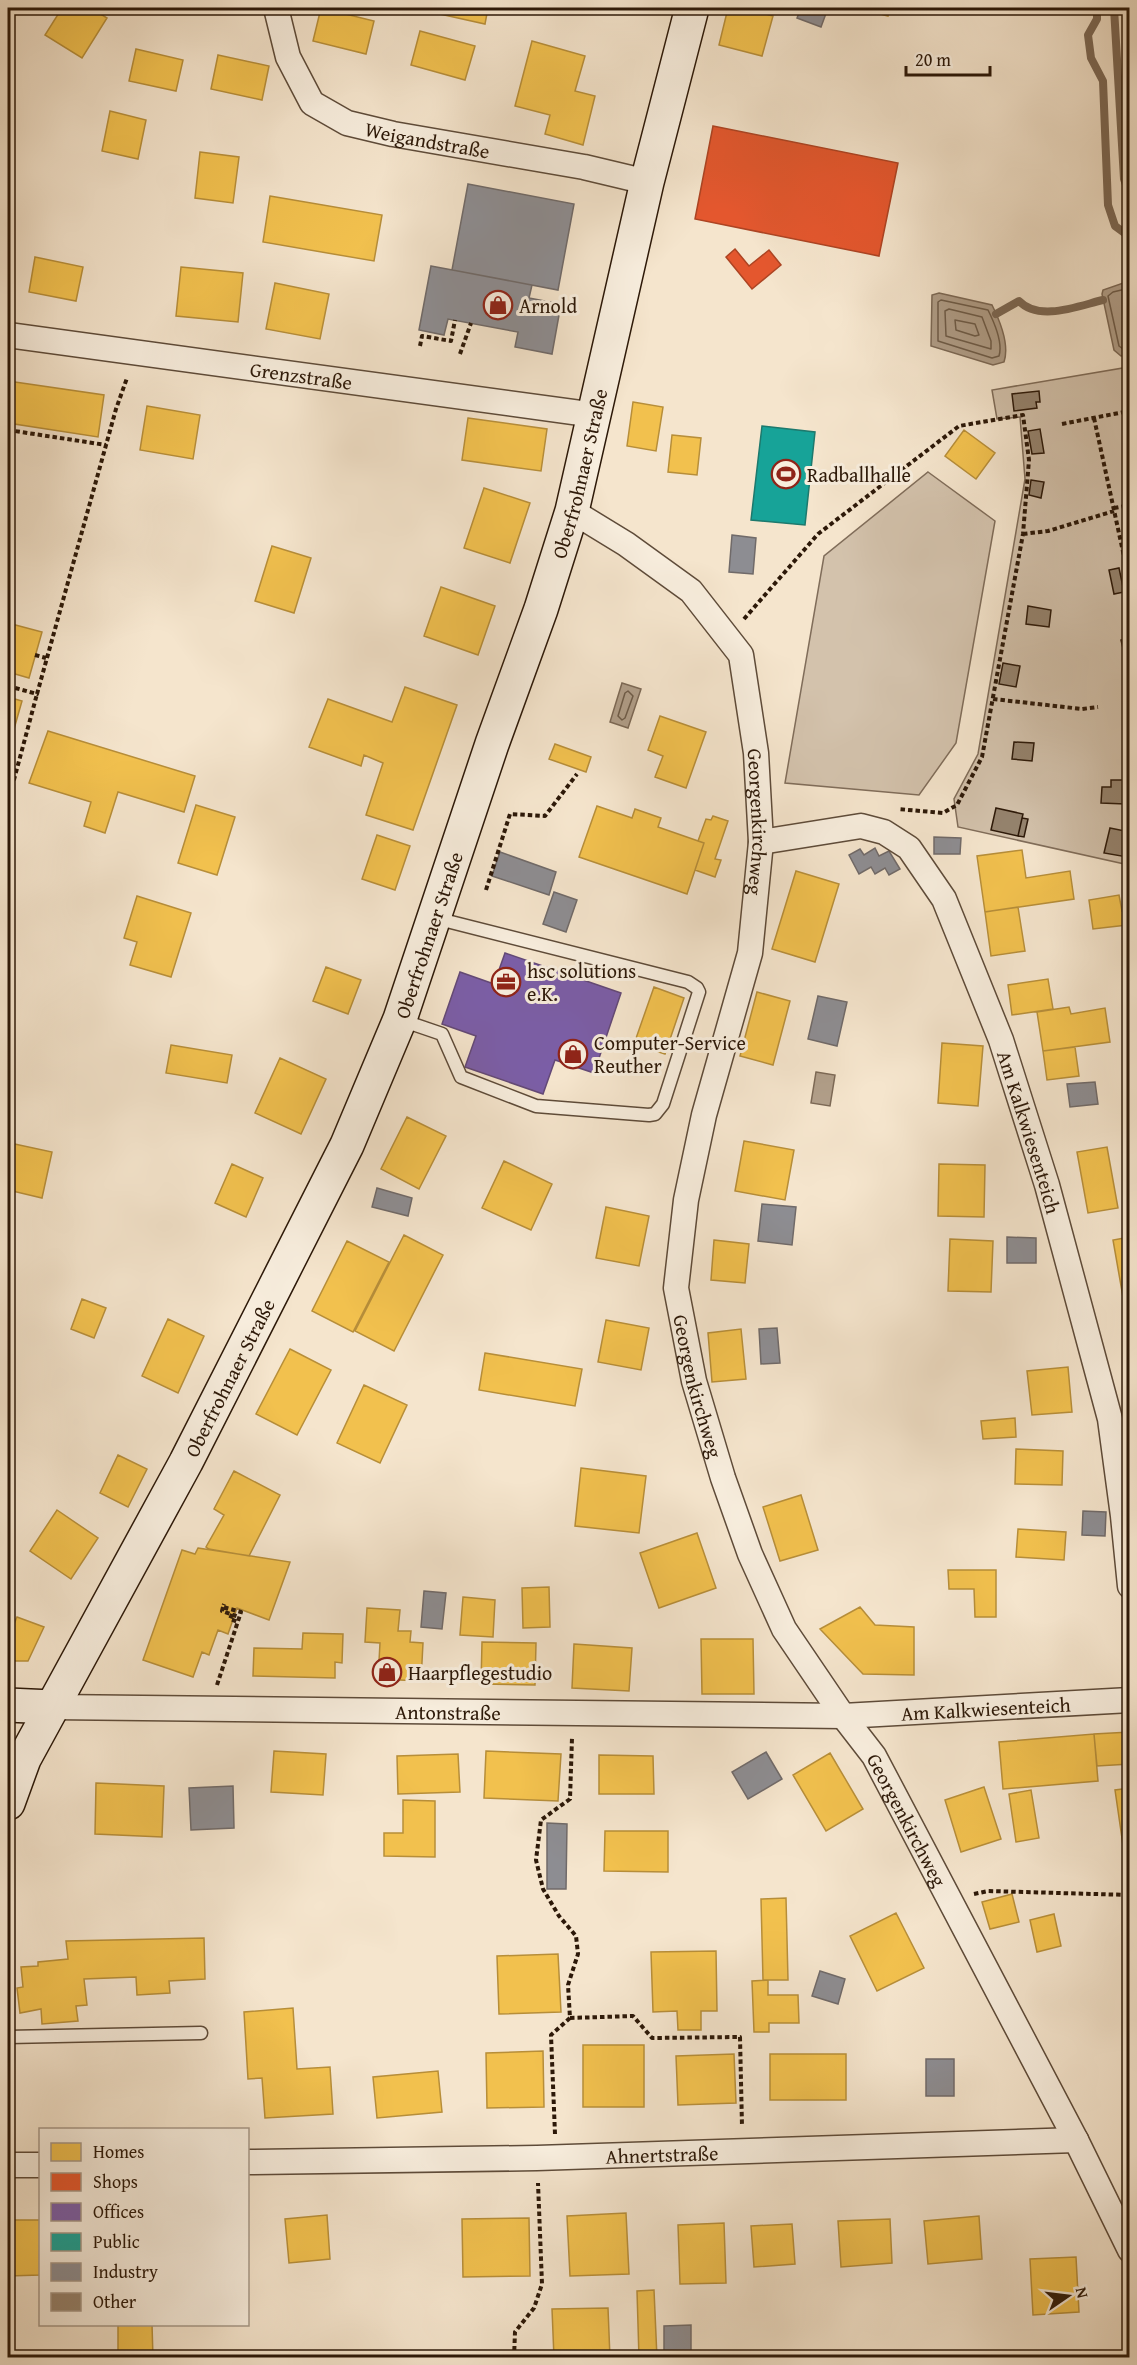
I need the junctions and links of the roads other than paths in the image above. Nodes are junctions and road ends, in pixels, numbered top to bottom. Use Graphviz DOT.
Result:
graph roads {
  1 [pos="276,8"];
  2 [pos="692,8"];
  3 [pos="647,182"];
  4 [pos="8,334"];
  5 [pos="595,415"];
  6 [pos="572,511"];
  7 [pos="761,842"];
  8 [pos="434,918"];
  9 [pos="400,1019"];
  10 [pos="1130,1586"];
  11 [pos="1130,1700"];
  12 [pos="8,1705"];
  13 [pos="52,1707"];
  14 [pos="843,1716"];
  15 [pos="8,1803"];
  16 [pos="201,2033"];
  17 [pos="8,2037"];
  18 [pos="1076,2140"];
  19 [pos="249,2162"];
  20 [pos="39,2164"];
  21 [pos="8,2165"];
  22 [pos="1130,2250"];
  1 -- 3 [label="street, Weigandstraße"];
  2 -- 3 [label="main road, Oberfrohnaer Straße"];
  3 -- 5 [label="main road, Oberfrohnaer Straße"];
  4 -- 5 [label="street, Grenzstraße"];
  5 -- 6 [label="main road, Oberfrohnaer Straße"];
  6 -- 7 [label="street, Georgenkirchweg"];
  6 -- 8 [label="main road, Oberfrohnaer Straße"];
  7 -- 10 [label="street, Am Kalkwiesenteich"];
  7 -- 14 [label="street, Georgenkirchweg"];
  8 -- 9 [label="main road, Oberfrohnaer Straße"];
  8 -- 9 [label="lane"];
  9 -- 13 [label="main road, Oberfrohnaer Straße"];
  11 -- 14 [label="street, Am Kalkwiesenteich"];
  12 -- 13 [label="main road"];
  13 -- 14 [label="street, Antonstraße"];
  13 -- 15 [label="main road, Oberfrohnaer Straße"];
  14 -- 18 [label="street, Georgenkirchweg"];
  16 -- 17 [label="lane"];
  18 -- 19 [label="street, Ahnertstraße"];
  18 -- 22 [label="street, Georgenkirchweg"];
  20 -- 21 [label="street"];
}
